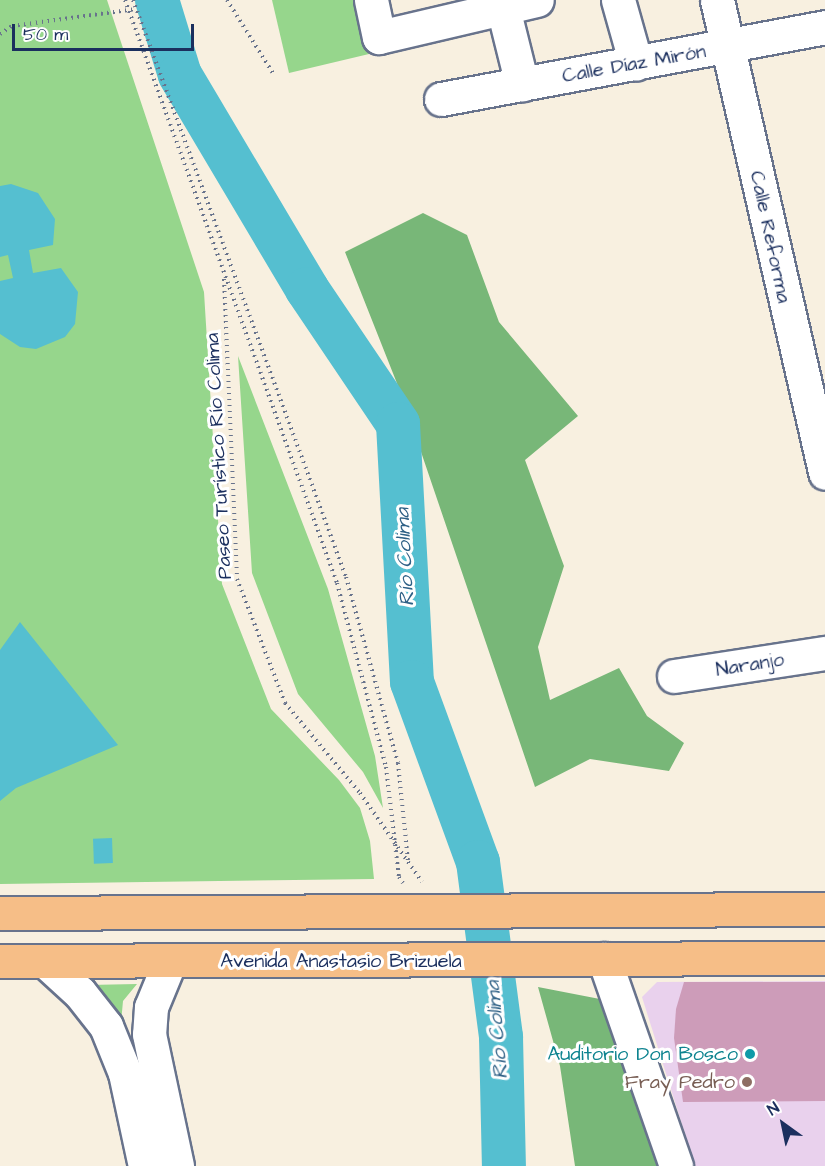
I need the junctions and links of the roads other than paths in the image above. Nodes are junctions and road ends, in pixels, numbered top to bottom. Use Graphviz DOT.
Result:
graph roads {
  1 [pos="371,0"];
  2 [pos="537,0"];
  3 [pos="618,0"];
  4 [pos="717,0"];
  5 [pos="502,4"];
  6 [pos="825,27"];
  7 [pos="728,48"];
  8 [pos="636,64"];
  9 [pos="522,84"];
  10 [pos="441,99"];
  11 [pos="825,473"];
  12 [pos="825,653"];
  13 [pos="674,676"];
  14 [pos="825,909"];
  15 [pos="0,913"];
  16 [pos="825,958"];
  17 [pos="592,959"];
  18 [pos="0,961"];
  19 [pos="45,961"];
  20 [pos="170,961"];
  21 [pos="152,1160"];
  22 [pos="676,1166"];
  1 -- 5 [label="street"];
  2 -- 5 [label="street"];
  3 -- 8 [label="street"];
  4 -- 7 [label="street, Calle Reforma"];
  5 -- 9 [label="street"];
  6 -- 7 [label="street, Calle Díaz Mirón"];
  7 -- 8 [label="street, Calle Díaz Mirón"];
  7 -- 11 [label="street, Calle Reforma"];
  8 -- 9 [label="street, Calle Díaz Mirón"];
  9 -- 10 [label="street, Calle Díaz Mirón"];
  12 -- 13 [label="street, Naranjo"];
  14 -- 15 [label="main road"];
  16 -- 17 [label="main road, Avenida Anastasio Brizuela"];
  17 -- 20 [label="main road, Avenida Anastasio Brizuela"];
  17 -- 22 [label="street"];
  18 -- 19 [label="main road, Avenida Anastasio Brizuela"];
  19 -- 20 [label="main road, Avenida Anastasio Brizuela"];
  19 -- 21 [label="street"];
  20 -- 21 [label="street"];
}
